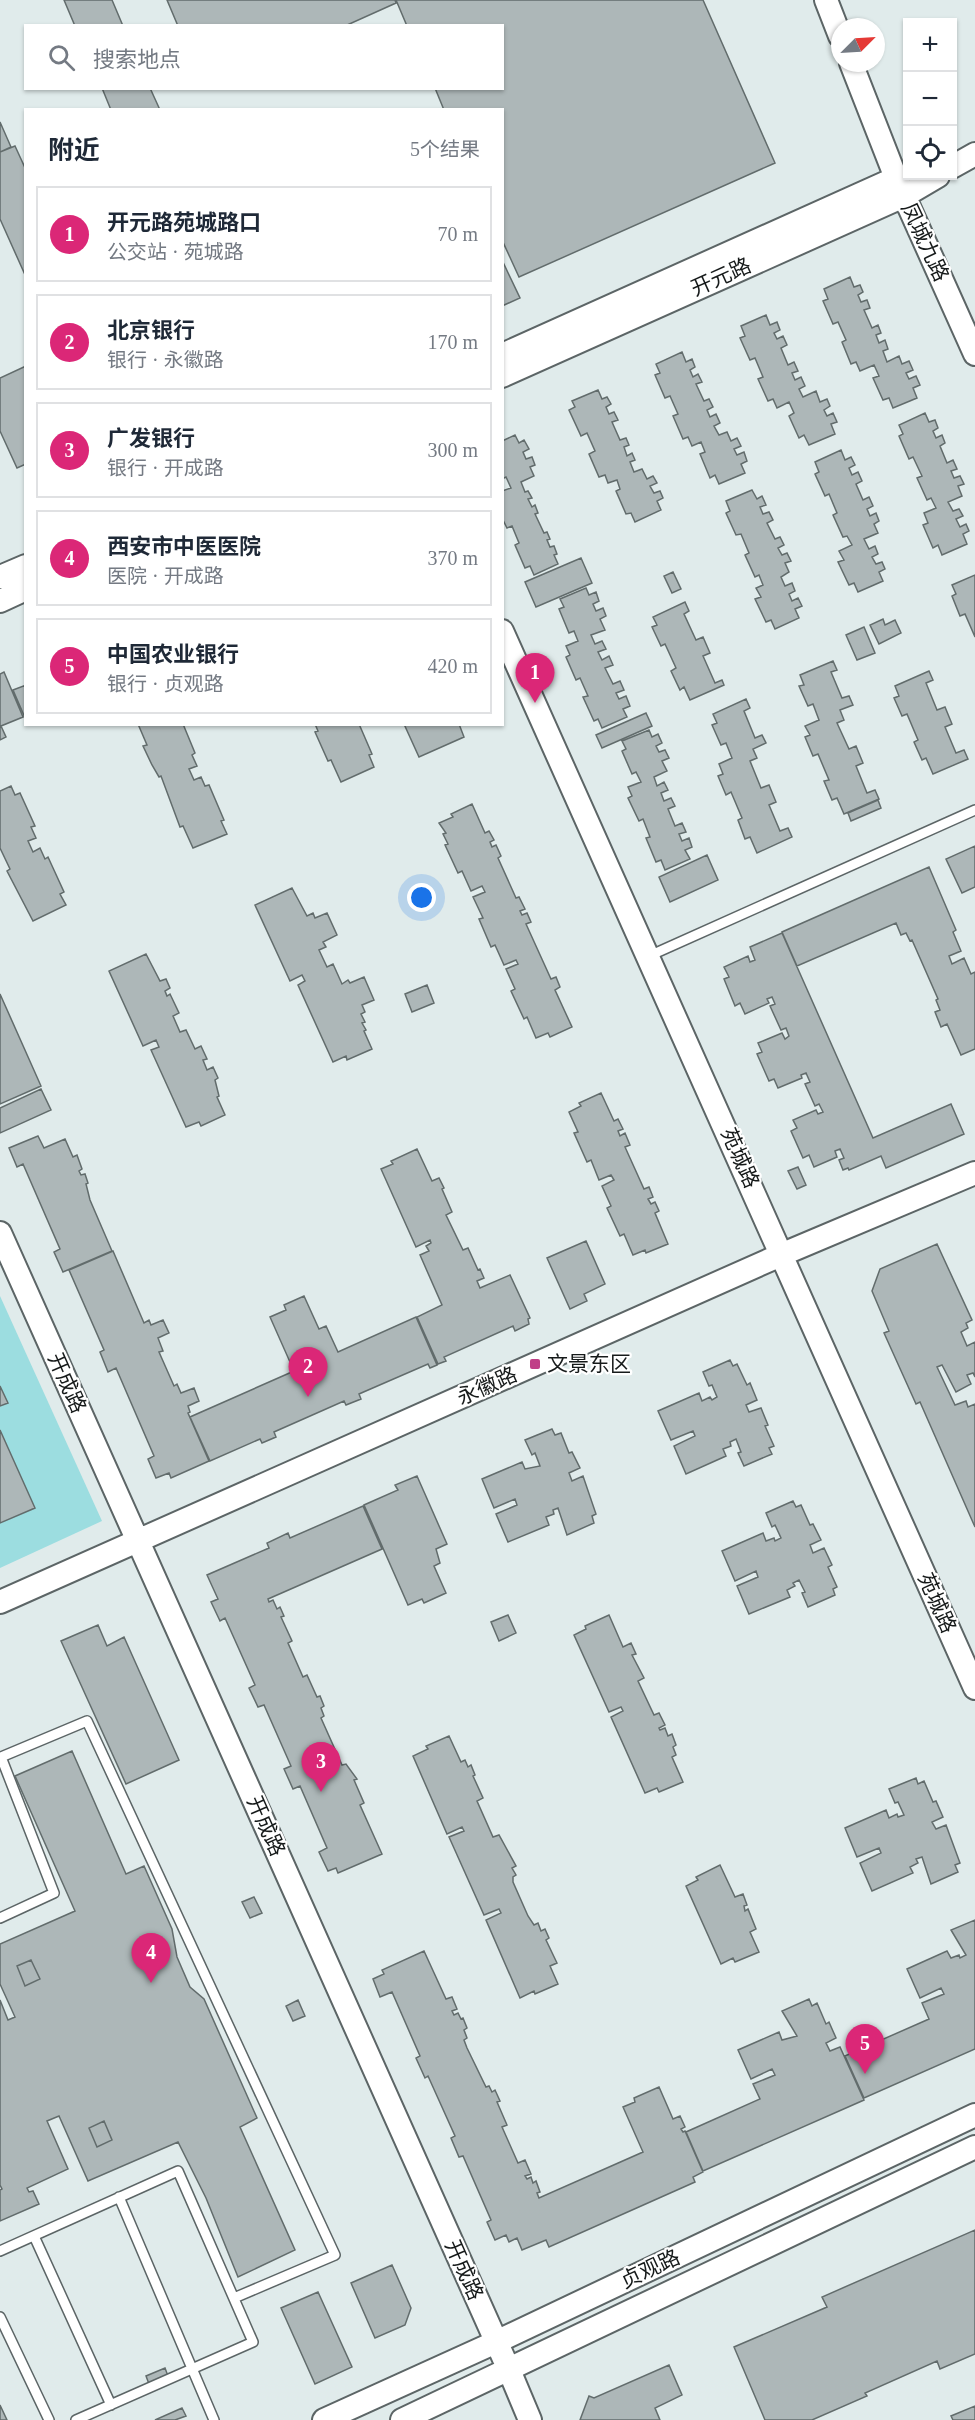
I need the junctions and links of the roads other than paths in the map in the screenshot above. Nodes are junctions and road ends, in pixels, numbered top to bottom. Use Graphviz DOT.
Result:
graph roads {
  1 [pos="826,0"];
  2 [pos="833,18"];
  3 [pos="855,72"];
  4 [pos="975,154"];
  5 [pos="957,164"];
  6 [pos="924,180"];
  7 [pos="900,187"];
  8 [pos="504,354"];
  9 [pos="975,354"];
  10 [pos="504,375"];
  11 [pos="24,567"];
  12 [pos="0,577"];
  13 [pos="24,590"];
  14 [pos="0,601"];
  15 [pos="504,635"];
  16 [pos="975,810"];
  17 [pos="649,956"];
  18 [pos="975,1173"];
  19 [pos="0,1233"];
  20 [pos="783,1254"];
  21 [pos="139,1541"];
  22 [pos="0,1602"];
  23 [pos="975,1688"];
  24 [pos="0,1918"];
  25 [pos="975,2115"];
  26 [pos="975,2147"];
  27 [pos="119,2197"];
  28 [pos="34,2236"];
  29 [pos="0,2251"];
  30 [pos="234,2298"];
  31 [pos="0,2317"];
  32 [pos="496,2342"];
  33 [pos="192,2370"];
  34 [pos="509,2370"];
  35 [pos="111,2405"];
  36 [pos="49,2420"];
  37 [pos="76,2420"];
  38 [pos="214,2420"];
  39 [pos="324,2420"];
  40 [pos="402,2420"];
  41 [pos="530,2420"];
  1 -- 2 [label="street"];
  3 -- 7 [label="street, 凤城九路"];
  4 -- 5 [label="street"];
  6 -- 7 [label="street, 开元路"];
  7 -- 8 [label="street, 开元路"];
  7 -- 9 [label="street, 凤城九路"];
  7 -- 10 [label="street, 开元路"];
  11 -- 12 [label="street"];
  13 -- 14 [label="street"];
  15 -- 17 [label="street, 苑城路"];
  16 -- 17 [label="lane"];
  17 -- 20 [label="street, 苑城路"];
  18 -- 20 [label="street, 永徽路"];
  19 -- 21 [label="street, 开成路"];
  20 -- 21 [label="street, 永徽路"];
  20 -- 23 [label="street, 苑城路"];
  21 -- 22 [label="street, 永徽路"];
  21 -- 32 [label="street, 开成路"];
  24 -- 30 [label="lane"];
  25 -- 32 [label="street, 贞观路"];
  26 -- 34 [label="street, 贞观路"];
  27 -- 28 [label="lane"];
  27 -- 30 [label="lane"];
  27 -- 33 [label="lane"];
  28 -- 29 [label="lane"];
  28 -- 35 [label="lane"];
  30 -- 33 [label="lane"];
  31 -- 36 [label="lane"];
  32 -- 34 [label="street, 开成路"];
  32 -- 39 [label="street, 贞观路"];
  33 -- 35 [label="lane"];
  33 -- 38 [label="lane"];
  34 -- 40 [label="street, 贞观路"];
  34 -- 41 [label="street, 开成路"];
  35 -- 37 [label="lane"];
}
